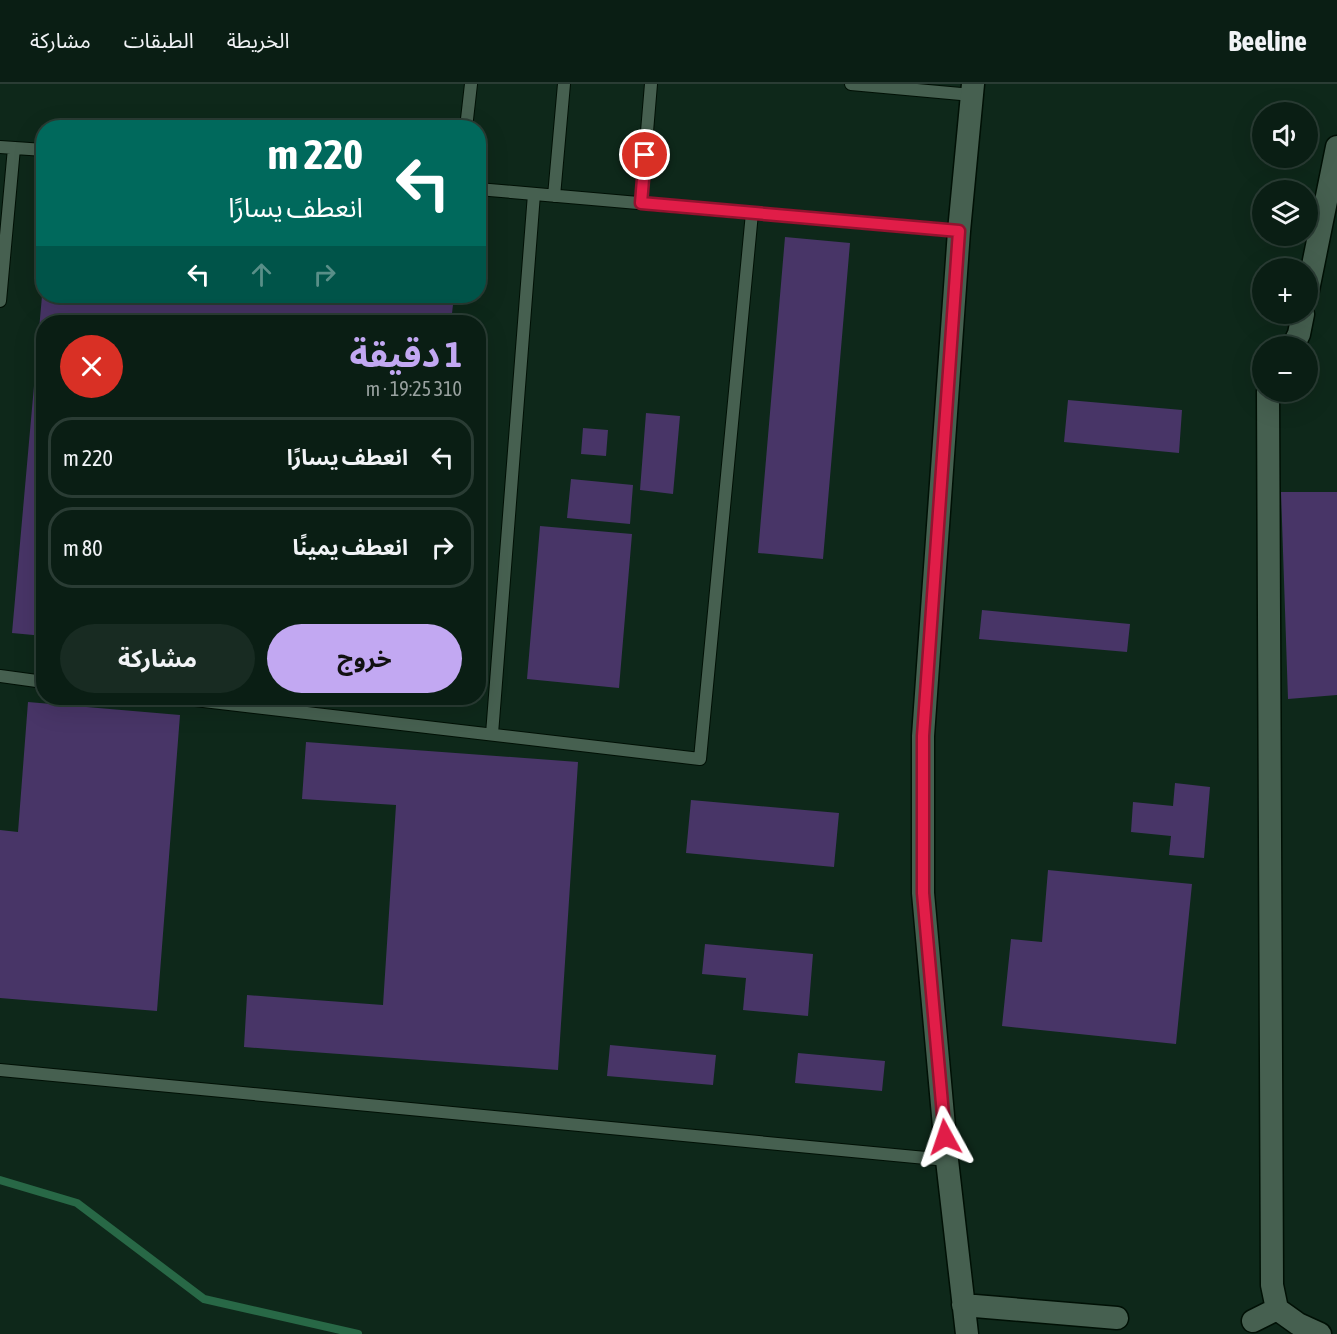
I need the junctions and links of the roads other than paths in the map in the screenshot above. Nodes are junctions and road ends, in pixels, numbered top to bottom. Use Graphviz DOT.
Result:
graph roads {
  1 [pos="471,84"];
  2 [pos="564,84"];
  3 [pos="651,84"];
  4 [pos="851,84"];
  5 [pos="972,90"];
  6 [pos="467,120"];
  7 [pos="0,147"];
  8 [pos="1337,147"];
  9 [pos="14,148"];
  10 [pos="36,149"];
  11 [pos="486,190"];
  12 [pos="534,194"];
  13 [pos="554,196"];
  14 [pos="641,203"];
  15 [pos="752,213"];
  16 [pos="959,231"];
  17 [pos="1314,258"];
  18 [pos="0,302"];
  19 [pos="1268,402"];
  20 [pos="0,676"];
  21 [pos="36,681"];
  22 [pos="239,705"];
  23 [pos="492,734"];
  24 [pos="0,1070"];
  25 [pos="947,1160"];
  26 [pos="963,1305"];
  27 [pos="1277,1309"];
  28 [pos="1117,1318"];
  29 [pos="1253,1321"];
  30 [pos="967,1334"];
  31 [pos="1320,1334"];
  1 -- 6 [label="lane"];
  2 -- 13 [label="lane"];
  3 -- 14 [label="lane"];
  4 -- 5 [label="lane"];
  5 -- 16 [label="street"];
  7 -- 9 [label="lane"];
  8 -- 17 [label="street"];
  9 -- 10 [label="lane"];
  9 -- 18 [label="lane"];
  11 -- 12 [label="lane"];
  12 -- 13 [label="lane"];
  12 -- 23 [label="lane"];
  13 -- 14 [label="lane"];
  14 -- 15 [label="lane"];
  15 -- 16 [label="lane"];
  15 -- 23 [label="lane"];
  16 -- 25 [label="street"];
  19 -- 27 [label="street"];
  20 -- 21 [label="lane"];
  22 -- 23 [label="lane"];
  24 -- 25 [label="lane"];
  25 -- 26 [label="street"];
  26 -- 28 [label="street"];
  26 -- 30 [label="street"];
  27 -- 29 [label="street"];
  27 -- 31 [label="street"];
}
